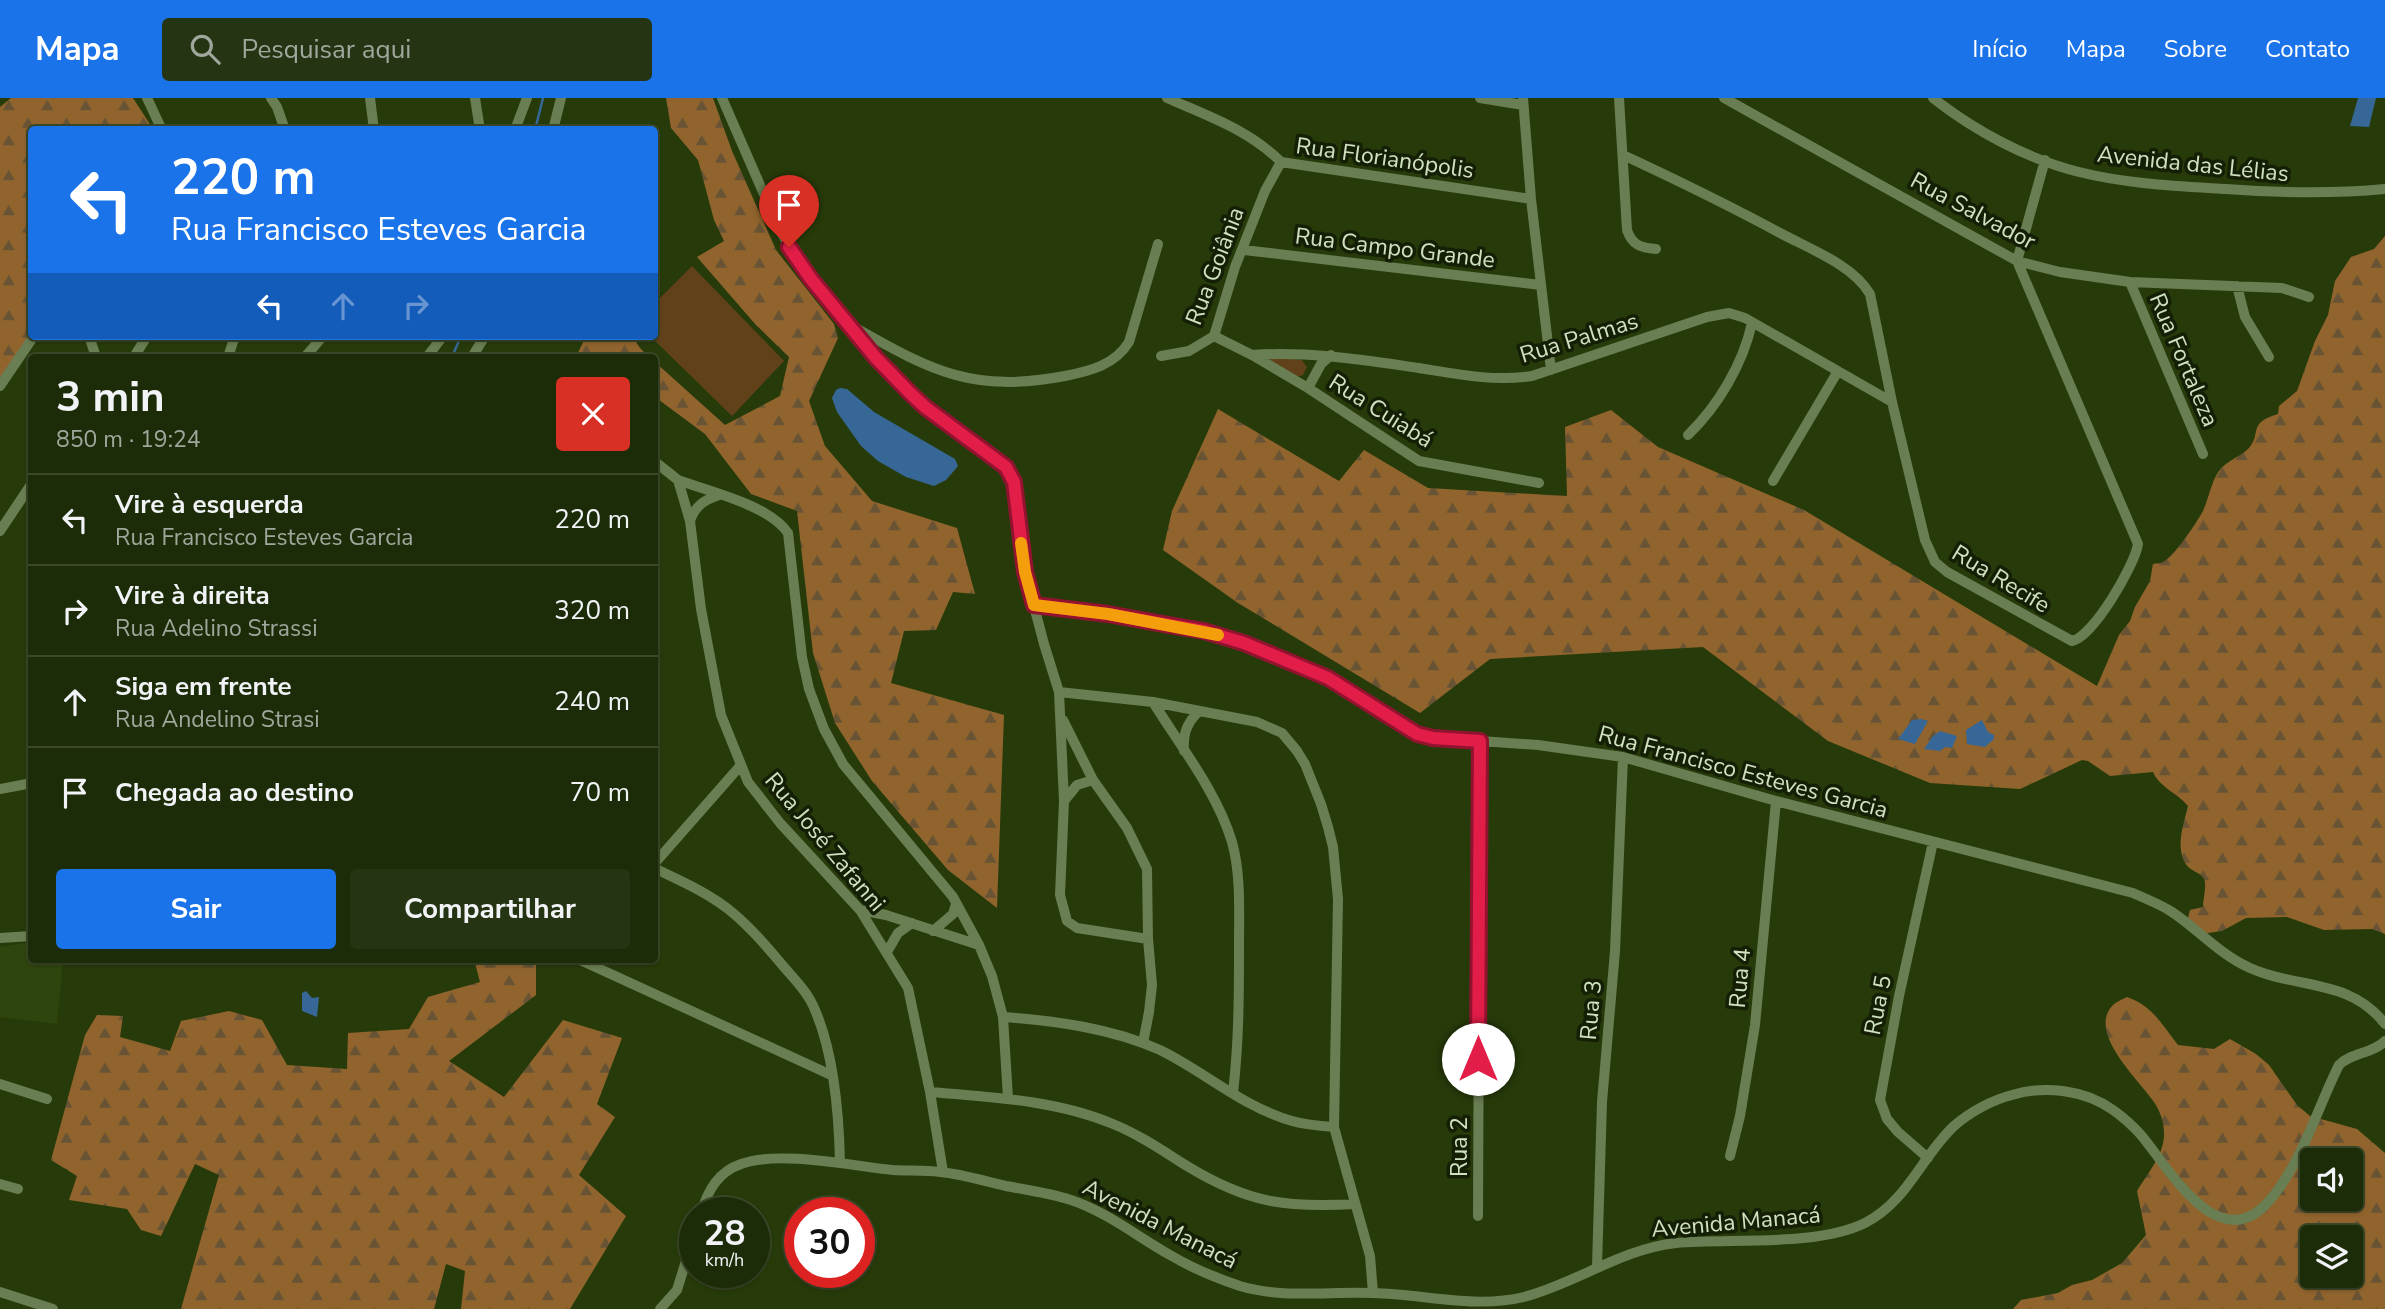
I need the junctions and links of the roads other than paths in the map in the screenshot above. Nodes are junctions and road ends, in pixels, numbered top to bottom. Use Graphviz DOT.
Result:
graph roads {
  1 [pos="147,98"];
  2 [pos="271,98"];
  3 [pos="370,98"];
  4 [pos="475,98"];
  5 [pos="527,98"];
  6 [pos="562,98"];
  7 [pos="722,98"];
  8 [pos="1167,98"];
  9 [pos="1480,98"];
  10 [pos="1619,98"];
  11 [pos="1724,98"];
  12 [pos="1933,98"];
  13 [pos="1523,101"];
  14 [pos="161,126"];
  15 [pos="284,126"];
  16 [pos="374,126"];
  17 [pos="479,126"];
  18 [pos="516,126"];
  19 [pos="554,126"];
  20 [pos="1623,155"];
  21 [pos="2045,160"];
  22 [pos="1282,162"];
  23 [pos="2385,189"];
  24 [pos="1531,199"];
  25 [pos="1158,244"];
  26 [pos="1656,249"];
  27 [pos="1244,250"];
  28 [pos="2017,261"];
  29 [pos="2130,282"];
  30 [pos="1541,285"];
  31 [pos="2237,286"];
  32 [pos="2309,297"];
  33 [pos="1752,323"];
  34 [pos="849,324"];
  35 [pos="1214,336"];
  36 [pos="31,340"];
  37 [pos="320,340"];
  38 [pos="440,340"];
  39 [pos="308,354"];
  40 [pos="429,354"];
  41 [pos="1252,355"];
  42 [pos="1331,355"];
  43 [pos="1161,356"];
  44 [pos="2269,357"];
  45 [pos="1551,370"];
  46 [pos="1838,370"];
  47 [pos="0,386"];
  48 [pos="1308,388"];
  49 [pos="1892,402"];
  50 [pos="1688,435"];
  51 [pos="2203,454"];
  52 [pos="658,464"];
  53 [pos="678,480"];
  54 [pos="1773,481"];
  55 [pos="1539,483"];
  56 [pos="28,489"];
  57 [pos="719,495"];
  58 [pos="690,522"];
  59 [pos="0,531"];
  60 [pos="1034,605"];
  61 [pos="1059,692"];
  62 [pos="1153,702"];
  63 [pos="1199,711"];
  64 [pos="1062,718"];
  65 [pos="1480,741"];
  66 [pos="1184,752"];
  67 [pos="1623,757"];
  68 [pos="741,765"];
  69 [pos="1093,780"];
  70 [pos="28,784"];
  71 [pos="0,789"];
  72 [pos="1064,801"];
  73 [pos="1776,801"];
  74 [pos="1933,842"];
  75 [pos="658,861"];
  76 [pos="658,868"];
  77 [pos="956,904"];
  78 [pos="860,910"];
  79 [pos="912,923"];
  80 [pos="933,931"];
  81 [pos="28,936"];
  82 [pos="0,938"];
  83 [pos="1148,939"];
  84 [pos="979,946"];
  85 [pos="887,952"];
  86 [pos="587,963"];
  87 [pos="1003,1017"];
  88 [pos="2385,1024"];
  89 [pos="2385,1041"];
  90 [pos="1143,1043"];
  91 [pos="831,1074"];
  92 [pos="0,1084"];
  93 [pos="930,1092"];
  94 [pos="1233,1093"];
  95 [pos="47,1098"];
  96 [pos="1009,1098"];
  97 [pos="1334,1128"];
  98 [pos="1730,1156"];
  99 [pos="1928,1158"];
  100 [pos="840,1163"];
  101 [pos="943,1172"];
  102 [pos="0,1184"];
  103 [pos="18,1189"];
  104 [pos="707,1197"];
  105 [pos="1355,1204"];
  106 [pos="1478,1216"];
  107 [pos="1597,1266"];
  108 [pos="679,1284"];
  109 [pos="0,1292"];
  110 [pos="1373,1293"];
  111 [pos="53,1309"];
  112 [pos="660,1309"];
  1 -- 14 [label="street"];
  2 -- 15 [label="street"];
  3 -- 16 [label="street"];
  4 -- 17 [label="street"];
  5 -- 18 [label="street"];
  6 -- 19 [label="street"];
  7 -- 34 [label="street"];
  8 -- 22 [label="street, Rua Florianópolis"];
  9 -- 13 [label="street"];
  10 -- 20 [label="street"];
  11 -- 28 [label="street, Rua Salvador"];
  12 -- 21 [label="street, Avenida das Lélias"];
  13 -- 24 [label="street"];
  20 -- 26 [label="street"];
  20 -- 49 [label="street, Rua Recife"];
  21 -- 23 [label="street, Avenida das Lélias"];
  21 -- 28 [label="street"];
  22 -- 24 [label="street, Rua Florianópolis"];
  22 -- 27 [label="street, Rua Goiânia"];
  24 -- 30 [label="street"];
  25 -- 34 [label="street"];
  27 -- 30 [label="street, Rua Campo Grande"];
  27 -- 35 [label="street, Rua Goiânia"];
  28 -- 29 [label="street, Rua Salvador"];
  28 -- 49 [label="street, Rua Recife"];
  29 -- 31 [label="street, Rua Salvador"];
  29 -- 51 [label="street, Rua Fortaleza"];
  30 -- 45 [label="street"];
  31 -- 32 [label="street, Rua Salvador"];
  31 -- 44 [label="street"];
  33 -- 45 [label="street, Rua Palmas"];
  33 -- 46 [label="street, Rua Palmas"];
  33 -- 50 [label="street"];
  34 -- 60 [label="street"];
  35 -- 41 [label="street, Rua Cuiabá"];
  35 -- 43 [label="street, Rua Goiânia"];
  36 -- 47 [label="street"];
  37 -- 39 [label="street"];
  38 -- 40 [label="street"];
  41 -- 42 [label="street, Rua Palmas"];
  41 -- 48 [label="street, Rua Cuiabá"];
  42 -- 45 [label="street, Rua Palmas"];
  42 -- 48 [label="street"];
  46 -- 49 [label="street, Rua Palmas"];
  46 -- 54 [label="street"];
  48 -- 55 [label="street, Rua Cuiabá"];
  52 -- 53 [label="street"];
  53 -- 57 [label="street"];
  53 -- 58 [label="street, Rua José Zafanni"];
  56 -- 59 [label="street"];
  57 -- 58 [label="street"];
  57 -- 77 [label="street"];
  58 -- 68 [label="street, Rua José Zafanni"];
  60 -- 61 [label="street"];
  60 -- 65 [label="street, Rua Francisco Esteves Garcia"];
  61 -- 62 [label="street"];
  61 -- 64 [label="street"];
  62 -- 63 [label="street"];
  62 -- 66 [label="street"];
  63 -- 66 [label="street"];
  63 -- 97 [label="street"];
  64 -- 69 [label="street"];
  64 -- 72 [label="street"];
  65 -- 67 [label="street, Rua Francisco Esteves Garcia"];
  65 -- 106 [label="street, Rua 2"];
  66 -- 94 [label="street"];
  67 -- 73 [label="street, Rua Francisco Esteves Garcia"];
  67 -- 107 [label="street, Rua 3"];
  68 -- 75 [label="street"];
  68 -- 78 [label="street, Rua José Zafanni"];
  69 -- 72 [label="street"];
  69 -- 83 [label="street"];
  70 -- 71 [label="street"];
  72 -- 83 [label="street"];
  73 -- 74 [label="street, Rua Francisco Esteves Garcia"];
  73 -- 98 [label="street, Rua 4"];
  74 -- 88 [label="street, Rua Francisco Esteves Garcia"];
  74 -- 99 [label="street, Rua 5"];
  76 -- 91 [label="street"];
  77 -- 80 [label="street"];
  77 -- 84 [label="street"];
  78 -- 79 [label="street"];
  78 -- 85 [label="street, Rua José Zafanni"];
  79 -- 80 [label="street"];
  79 -- 85 [label="street"];
  80 -- 84 [label="street"];
  81 -- 82 [label="street"];
  83 -- 90 [label="street"];
  84 -- 87 [label="street"];
  85 -- 93 [label="street, Rua José Zafanni"];
  86 -- 91 [label="street"];
  87 -- 90 [label="street"];
  87 -- 96 [label="street"];
  89 -- 99 [label="street, Avenida Manacá"];
  90 -- 94 [label="street"];
  91 -- 100 [label="street"];
  92 -- 95 [label="street"];
  93 -- 96 [label="street"];
  93 -- 101 [label="street, Rua José Zafanni"];
  94 -- 97 [label="street"];
  96 -- 105 [label="street"];
  97 -- 105 [label="street"];
  99 -- 107 [label="street, Avenida Manacá"];
  100 -- 101 [label="street, Avenida Manacá"];
  100 -- 104 [label="street, Avenida Manacá"];
  101 -- 110 [label="street, Avenida Manacá"];
  102 -- 103 [label="street"];
  105 -- 110 [label="street"];
  107 -- 110 [label="street, Avenida Manacá"];
  108 -- 112 [label="street"];
  109 -- 111 [label="street"];
}
